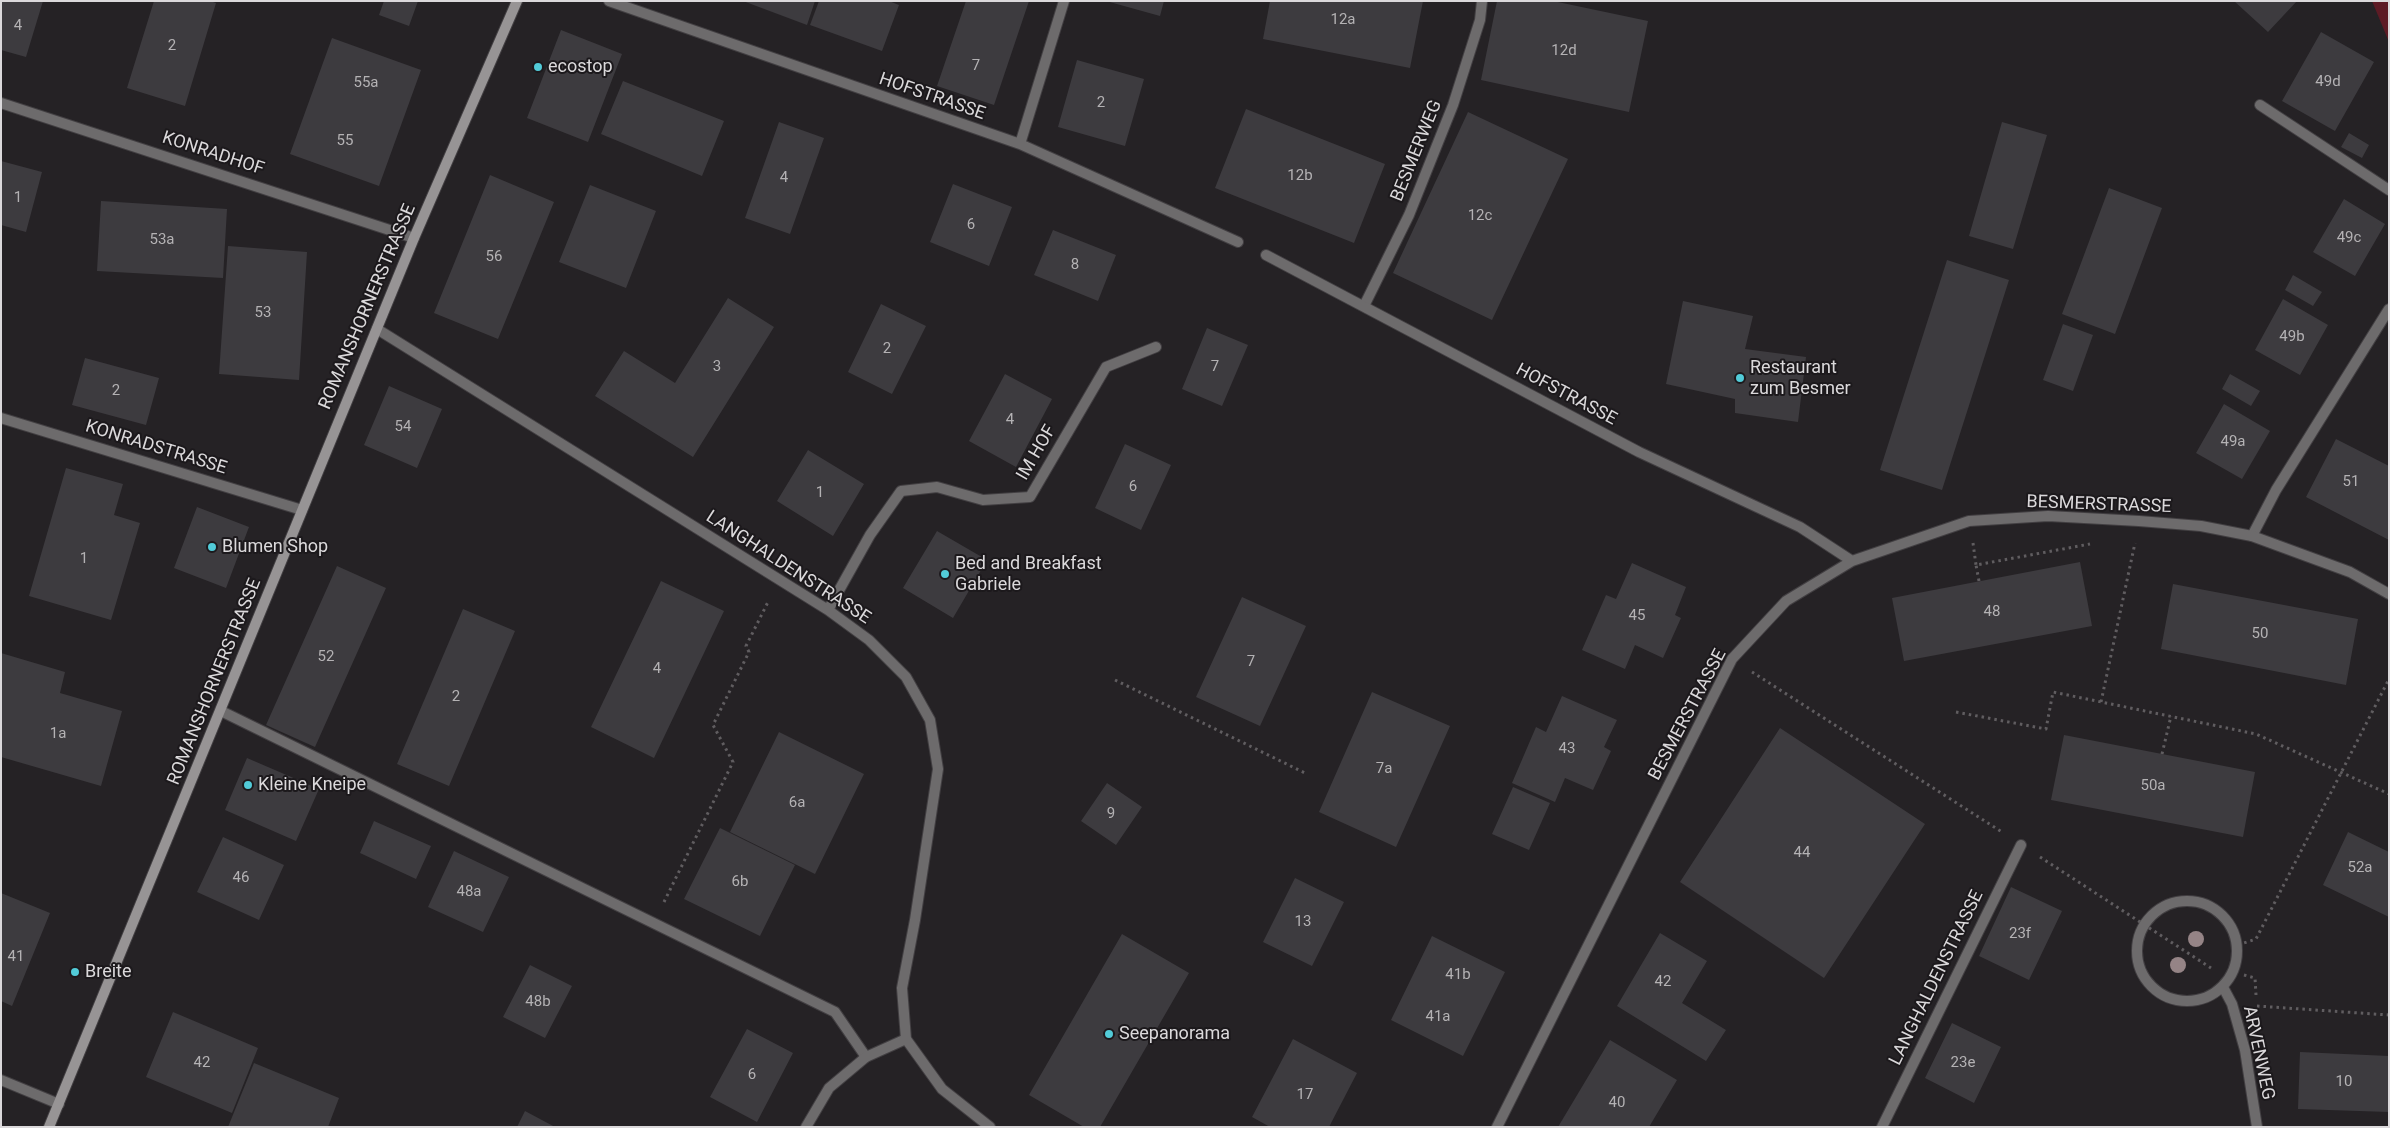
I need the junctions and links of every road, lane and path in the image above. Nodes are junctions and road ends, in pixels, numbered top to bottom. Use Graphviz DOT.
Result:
graph roads {
  1 [pos="517,1"];
  2 [pos="609,1"];
  3 [pos="1064,1"];
  4 [pos="1482,1"];
  5 [pos="1,103"];
  6 [pos="2260,105"];
  7 [pos="1020,144"];
  8 [pos="2389,190"];
  9 [pos="414,238"];
  10 [pos="1238,242"];
  11 [pos="1266,254"];
  12 [pos="1364,306"];
  13 [pos="2389,309"];
  14 [pos="377,329"];
  15 [pos="1156,347"];
  16 [pos="1,418"];
  17 [pos="302,510"];
  18 [pos="2252,536"];
  19 [pos="2100,542"];
  20 [pos="1973,543"];
  21 [pos="2126,544"];
  22 [pos="2135,544"];
  23 [pos="1852,561"];
  24 [pos="2132,562"];
  25 [pos="1976,565"];
  26 [pos="779,579"];
  27 [pos="1979,581"];
  28 [pos="2389,594"];
  29 [pos="828,610"];
  30 [pos="1732,659"];
  31 [pos="2389,678"];
  32 [pos="1115,680"];
  33 [pos="2102,702"];
  34 [pos="221,711"];
  35 [pos="1956,712"];
  36 [pos="2171,716"];
  37 [pos="2162,754"];
  38 [pos="2341,771"];
  39 [pos="1306,773"];
  40 [pos="2389,794"];
  41 [pos="2021,844"];
  42 [pos="653,923"];
  43 [pos="2144,924"];
  44 [pos="2238,944"];
  45 [pos="2212,968"];
  46 [pos="2251,976"];
  47 [pos="2223,987"];
  48 [pos="2232,1004"];
  49 [pos="2256,1006"];
  50 [pos="2389,1015"];
  51 [pos="906,1039"];
  52 [pos="866,1058"];
  53 [pos="1,1080"];
  54 [pos="59,1104"];
  55 [pos="48,1127"];
  56 [pos="806,1127"];
  57 [pos="990,1127"];
  58 [pos="1497,1127"];
  59 [pos="1882,1127"];
  60 [pos="2257,1127"];
  1 -- 9 [label="street, ROMANSHORNERSTRASSE"];
  2 -- 7 [label="street, HOFSTRASSE"];
  3 -- 7 [label="street"];
  4 -- 12 [label="street, BESMERWEG"];
  5 -- 9 [label="street, KONRADHOF"];
  6 -- 8 [label="street"];
  7 -- 10 [label="street, HOFSTRASSE"];
  9 -- 14 [label="street, ROMANSHORNERSTRASSE"];
  11 -- 12 [label="street, HOFSTRASSE"];
  12 -- 23 [label="street, HOFSTRASSE"];
  13 -- 18 [label="street"];
  14 -- 17 [label="street, ROMANSHORNERSTRASSE"];
  14 -- 26 [label="street, LANGHALDENSTRASSE"];
  15 -- 29 [label="street, IM HOF"];
  16 -- 17 [label="street, KONRADSTRASSE"];
  17 -- 34 [label="street, ROMANSHORNERSTRASSE"];
  18 -- 23 [label="street, BESMERSTRASSE"];
  18 -- 28 [label="street, BESMERSTRASSE"];
  19 -- 25 [label="path"];
  20 -- 25 [label="path"];
  21 -- 22 [label="path"];
  23 -- 30 [label="street, BESMERSTRASSE"];
  24 -- 33 [label="path"];
  25 -- 27 [label="path"];
  26 -- 29 [label="street, LANGHALDENSTRASSE"];
  26 -- 42 [label="path"];
  29 -- 51 [label="street, LANGHALDENSTRASSE"];
  30 -- 41 [label="path"];
  30 -- 58 [label="street, BESMERSTRASSE"];
  31 -- 38 [label="path"];
  32 -- 39 [label="path"];
  33 -- 35 [label="path"];
  33 -- 36 [label="path"];
  34 -- 42 [label="street"];
  34 -- 54 [label="street, ROMANSHORNERSTRASSE"];
  36 -- 37 [label="path"];
  36 -- 38 [label="path"];
  38 -- 40 [label="path"];
  38 -- 44 [label="path"];
  41 -- 43 [label="path"];
  41 -- 59 [label="street, LANGHALDENSTRASSE"];
  42 -- 52 [label="street"];
  43 -- 44 [label="street"];
  43 -- 45 [label="path"];
  43 -- 47 [label="street, ARVENWEG"];
  44 -- 47 [label="street, ARVENWEG"];
  46 -- 49 [label="path"];
  47 -- 48 [label="street, ARVENWEG"];
  48 -- 49 [label="path"];
  48 -- 60 [label="street, ARVENWEG"];
  49 -- 50 [label="path"];
  51 -- 52 [label="street"];
  51 -- 57 [label="street"];
  52 -- 56 [label="street"];
  53 -- 54 [label="street"];
  54 -- 55 [label="street, ROMANSHORNERSTRASSE"];
}
